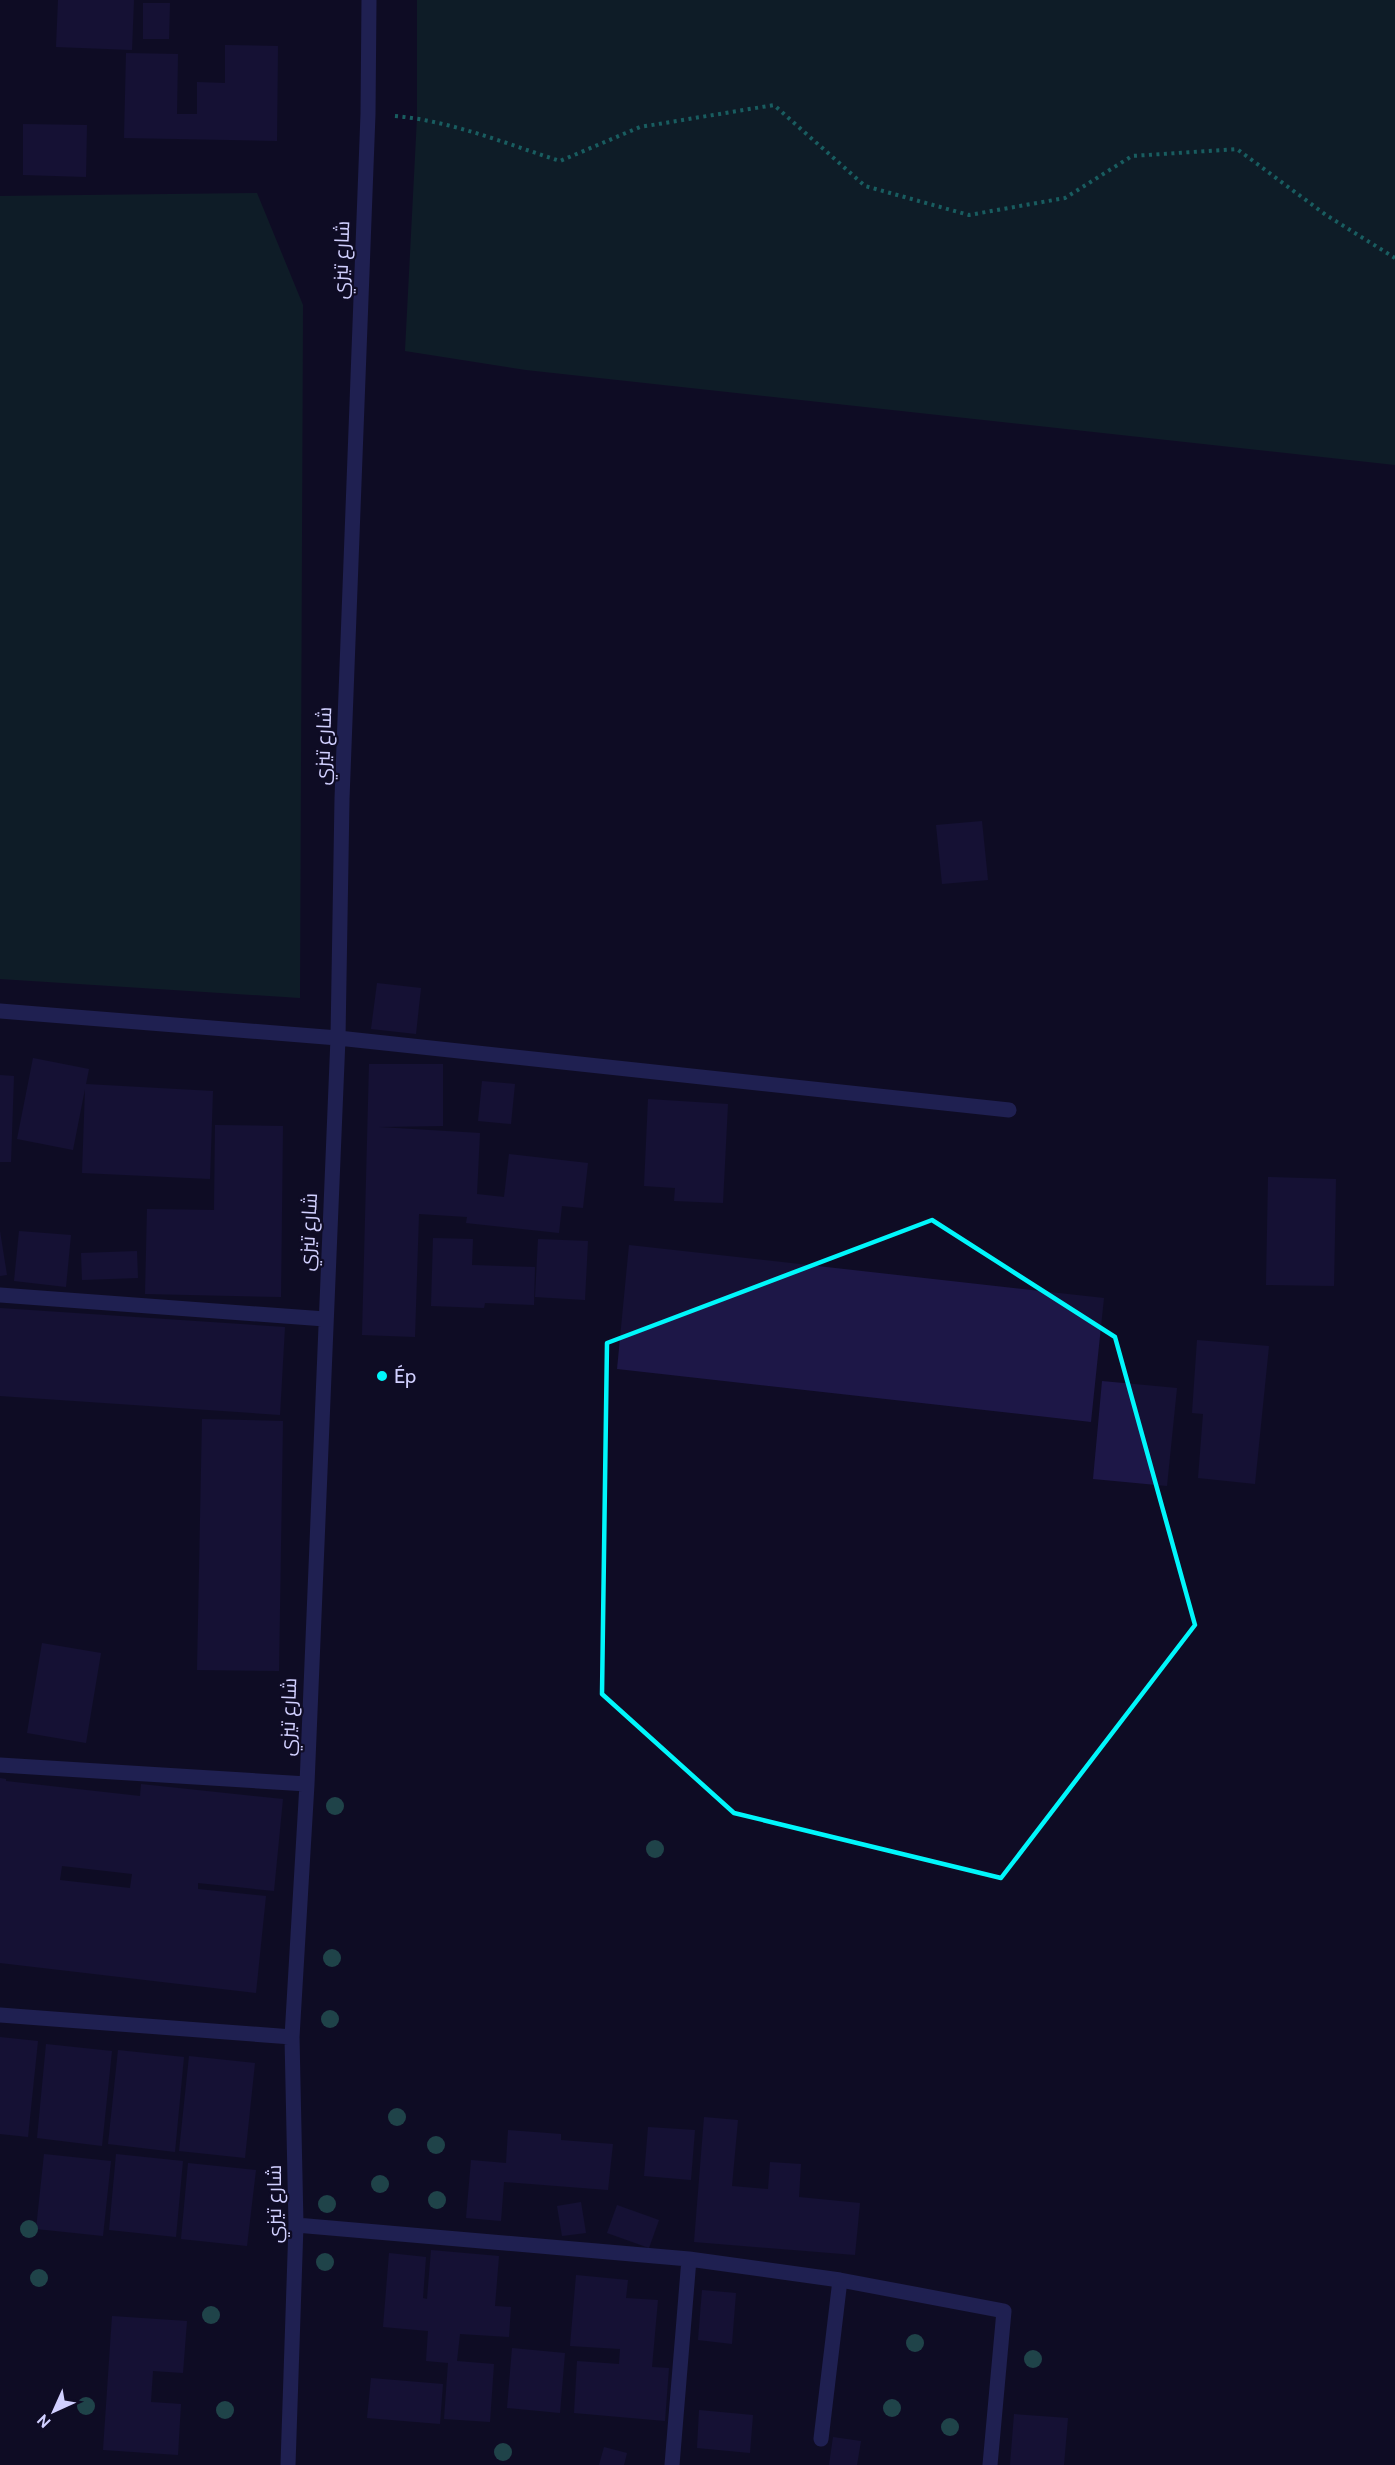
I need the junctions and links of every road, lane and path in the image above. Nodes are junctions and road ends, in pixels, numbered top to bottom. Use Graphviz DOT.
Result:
graph roads {
  1 [pos="369,0"];
  2 [pos="368,114"];
  3 [pos="1395,258"];
  4 [pos="0,1011"];
  5 [pos="338,1038"];
  6 [pos="1009,1110"];
  7 [pos="0,1295"];
  8 [pos="325,1319"];
  9 [pos="0,1765"];
  10 [pos="307,1784"];
  11 [pos="0,2015"];
  12 [pos="292,2037"];
  13 [pos="296,2224"];
  14 [pos="689,2259"];
  15 [pos="840,2280"];
  16 [pos="821,2439"];
  17 [pos="288,2465"];
  18 [pos="672,2465"];
  19 [pos="990,2465"];
  1 -- 2 [label="street, شارع تيزي"];
  2 -- 3 [label="path"];
  2 -- 5 [label="street, شارع تيزي"];
  4 -- 5 [label="street"];
  5 -- 6 [label="street"];
  5 -- 8 [label="street, شارع تيزي"];
  7 -- 8 [label="street"];
  8 -- 10 [label="street, شارع تيزي"];
  9 -- 10 [label="street"];
  10 -- 12 [label="street, شارع تيزي"];
  11 -- 12 [label="street"];
  12 -- 13 [label="street, شارع تيزي"];
  13 -- 14 [label="street"];
  13 -- 17 [label="street, شارع تيزي"];
  14 -- 15 [label="street"];
  14 -- 18 [label="street"];
  15 -- 16 [label="street"];
  15 -- 19 [label="street"];
}
